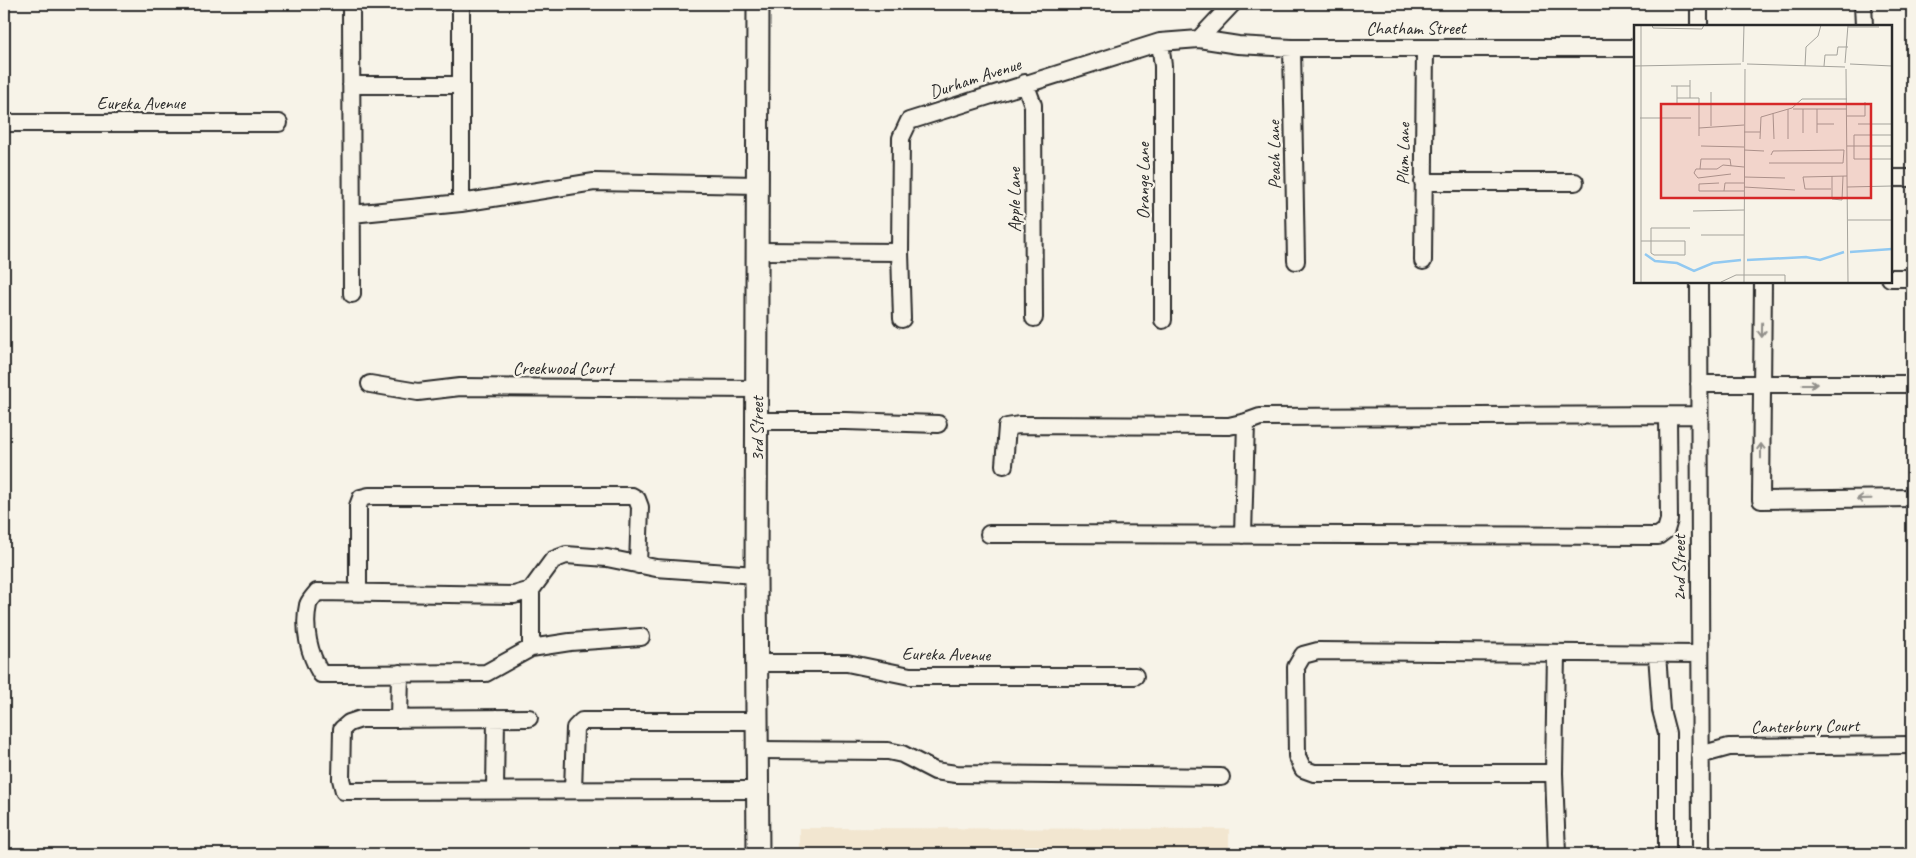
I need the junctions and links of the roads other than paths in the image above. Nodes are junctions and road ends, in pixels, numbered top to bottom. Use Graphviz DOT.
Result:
graph roads {
  1 [pos="351,4"];
  2 [pos="461,4"];
  3 [pos="758,4"];
  4 [pos="1232,4"];
  5 [pos="1699,4"];
  6 [pos="1863,4"];
  7 [pos="1699,25"];
  8 [pos="1864,25"];
  9 [pos="1199,38"];
  10 [pos="1160,42"];
  11 [pos="1292,48"];
  12 [pos="1424,48"];
  13 [pos="1634,48"];
  14 [pos="1025,83"];
  15 [pos="351,85"];
  16 [pos="461,85"];
  17 [pos="4,123"];
  18 [pos="279,123"];
  19 [pos="1891,178"];
  20 [pos="1912,178"];
  21 [pos="1423,182"];
  22 [pos="1575,182"];
  23 [pos="758,185"];
  24 [pos="461,202"];
  25 [pos="352,214"];
  26 [pos="758,251"];
  27 [pos="900,252"];
  28 [pos="1296,261"];
  29 [pos="1423,261"];
  30 [pos="1891,278"];
  31 [pos="1912,278"];
  32 [pos="1699,282"];
  33 [pos="1763,282"];
  34 [pos="352,294"];
  35 [pos="1034,318"];
  36 [pos="902,319"];
  37 [pos="1163,320"];
  38 [pos="370,384"];
  39 [pos="1699,384"];
  40 [pos="1761,384"];
  41 [pos="1912,384"];
  42 [pos="757,389"];
  43 [pos="1668,415"];
  44 [pos="1699,415"];
  45 [pos="757,421"];
  46 [pos="1246,422"];
  47 [pos="938,424"];
  48 [pos="1004,465"];
  49 [pos="1912,498"];
  50 [pos="989,534"];
  51 [pos="1243,535"];
  52 [pos="638,565"];
  53 [pos="756,576"];
  54 [pos="531,590"];
  55 [pos="358,593"];
  56 [pos="641,637"];
  57 [pos="531,648"];
  58 [pos="1556,653"];
  59 [pos="1657,654"];
  60 [pos="1699,654"];
  61 [pos="757,664"];
  62 [pos="400,673"];
  63 [pos="1135,676"];
  64 [pos="496,718"];
  65 [pos="529,718"];
  66 [pos="399,719"];
  67 [pos="758,721"];
  68 [pos="1912,745"];
  69 [pos="758,750"];
  70 [pos="1700,755"];
  71 [pos="1554,773"];
  72 [pos="1222,778"];
  73 [pos="496,790"];
  74 [pos="573,790"];
  75 [pos="758,790"];
  76 [pos="758,854"];
  77 [pos="1557,854"];
  78 [pos="1667,854"];
  79 [pos="1700,854"];
  1 -- 15 [label="street"];
  2 -- 16 [label="street"];
  3 -- 23 [label="street, 3rd Street"];
  4 -- 9 [label="street"];
  5 -- 7 [label="street"];
  6 -- 8 [label="street"];
  9 -- 10 [label="street, Durham Avenue"];
  9 -- 11 [label="street, Chatham Street"];
  10 -- 14 [label="street, Durham Avenue"];
  10 -- 37 [label="street, Orange Lane"];
  11 -- 12 [label="street, Chatham Street"];
  11 -- 28 [label="street, Peach Lane"];
  12 -- 13 [label="street, Chatham Street"];
  12 -- 21 [label="street, Plum Lane"];
  14 -- 27 [label="street, Durham Avenue"];
  14 -- 35 [label="street, Apple Lane"];
  15 -- 16 [label="street"];
  15 -- 25 [label="street"];
  16 -- 24 [label="street"];
  17 -- 18 [label="street, Eureka Avenue"];
  19 -- 20 [label="street"];
  21 -- 22 [label="street"];
  21 -- 29 [label="street, Plum Lane"];
  23 -- 24 [label="street"];
  23 -- 26 [label="street, 3rd Street"];
  24 -- 25 [label="street"];
  25 -- 34 [label="street"];
  26 -- 27 [label="street"];
  26 -- 42 [label="street, 3rd Street"];
  27 -- 36 [label="street, Durham Avenue"];
  30 -- 31 [label="street"];
  32 -- 39 [label="street, 2nd Street"];
  33 -- 40 [label="street, one-way"];
  38 -- 42 [label="street, Creekwood Court"];
  39 -- 40 [label="street"];
  39 -- 44 [label="street, 2nd Street"];
  40 -- 41 [label="street, one-way"];
  49 -- 40 [label="street, one-way"];
  42 -- 45 [label="street, 3rd Street"];
  43 -- 44 [label="street"];
  43 -- 46 [label="street"];
  43 -- 51 [label="street"];
  44 -- 60 [label="street, 2nd Street"];
  45 -- 47 [label="street"];
  45 -- 53 [label="street, 3rd Street"];
  46 -- 48 [label="street"];
  46 -- 51 [label="street"];
  50 -- 51 [label="street"];
  52 -- 53 [label="street"];
  52 -- 54 [label="street"];
  52 -- 55 [label="street"];
  53 -- 61 [label="street, 3rd Street"];
  54 -- 55 [label="street"];
  54 -- 57 [label="street"];
  55 -- 62 [label="street"];
  56 -- 57 [label="street"];
  57 -- 62 [label="street"];
  58 -- 59 [label="street"];
  58 -- 71 [label="street"];
  58 -- 71 [label="street"];
  59 -- 60 [label="street"];
  59 -- 78 [label="street"];
  60 -- 70 [label="street, 2nd Street"];
  61 -- 63 [label="street, Eureka Avenue"];
  61 -- 67 [label="street, 3rd Street"];
  62 -- 66 [label="street"];
  64 -- 65 [label="street"];
  64 -- 66 [label="street"];
  64 -- 73 [label="street"];
  66 -- 73 [label="street"];
  67 -- 69 [label="street, 3rd Street"];
  67 -- 74 [label="street"];
  68 -- 70 [label="street, Canterbury Court"];
  69 -- 72 [label="street"];
  69 -- 75 [label="street, 3rd Street"];
  70 -- 79 [label="street, 2nd Street"];
  71 -- 77 [label="street"];
  73 -- 74 [label="street"];
  74 -- 75 [label="street"];
  75 -- 76 [label="street, 3rd Street"];
}
